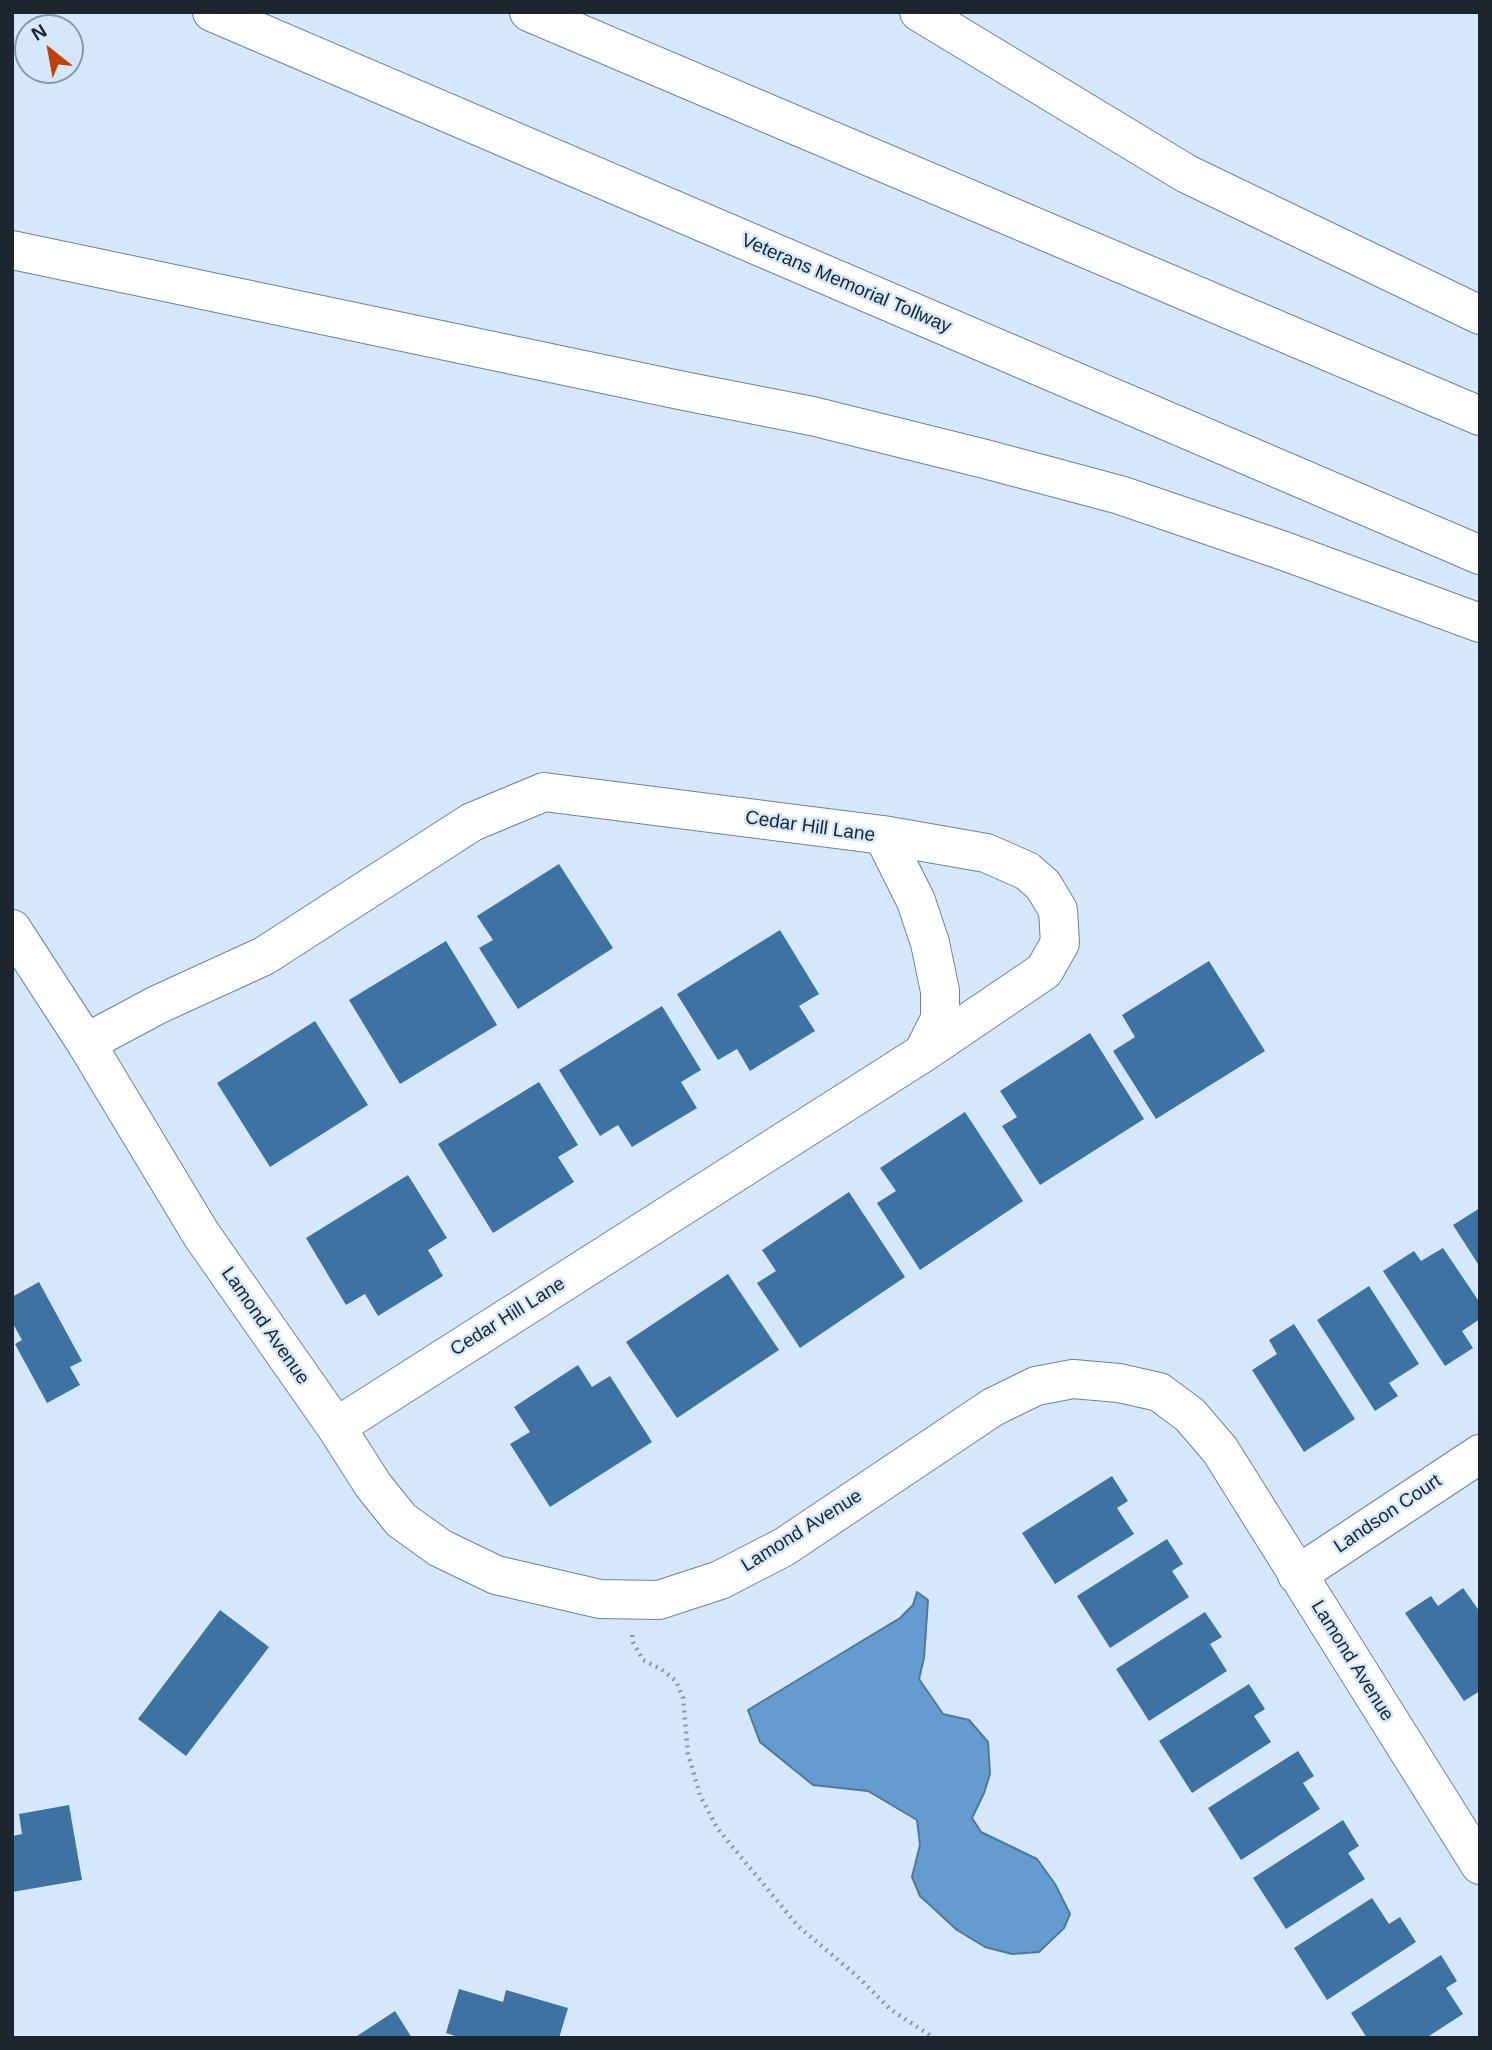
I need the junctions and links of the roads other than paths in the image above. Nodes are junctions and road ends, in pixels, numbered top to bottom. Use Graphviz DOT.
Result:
graph roads {
  1 [pos="212,12"];
  2 [pos="529,12"];
  3 [pos="919,12"];
  4 [pos="12,250"];
  5 [pos="1480,315"];
  6 [pos="1480,416"];
  7 [pos="1480,555"];
  8 [pos="1480,623"];
  9 [pos="883,835"];
  10 [pos="12,929"];
  11 [pos="86,1043"];
  12 [pos="923,1053"];
  13 [pos="336,1427"];
  14 [pos="1480,1454"];
  15 [pos="1297,1575"];
  16 [pos="1480,1864"];
  1 -- 7 [label="main road, Veterans Memorial Tollway"];
  2 -- 6 [label="main road"];
  3 -- 5 [label="main road"];
  4 -- 8 [label="main road"];
  9 -- 11 [label="main road, Cedar Hill Lane"];
  9 -- 12 [label="main road, Cedar Hill Lane"];
  9 -- 12 [label="main road"];
  10 -- 11 [label="main road, Lamond Avenue"];
  11 -- 13 [label="main road, Lamond Avenue"];
  12 -- 13 [label="main road, Cedar Hill Lane"];
  13 -- 15 [label="main road, Lamond Avenue"];
  14 -- 15 [label="main road, Landson Court"];
  15 -- 16 [label="main road, Lamond Avenue"];
}
